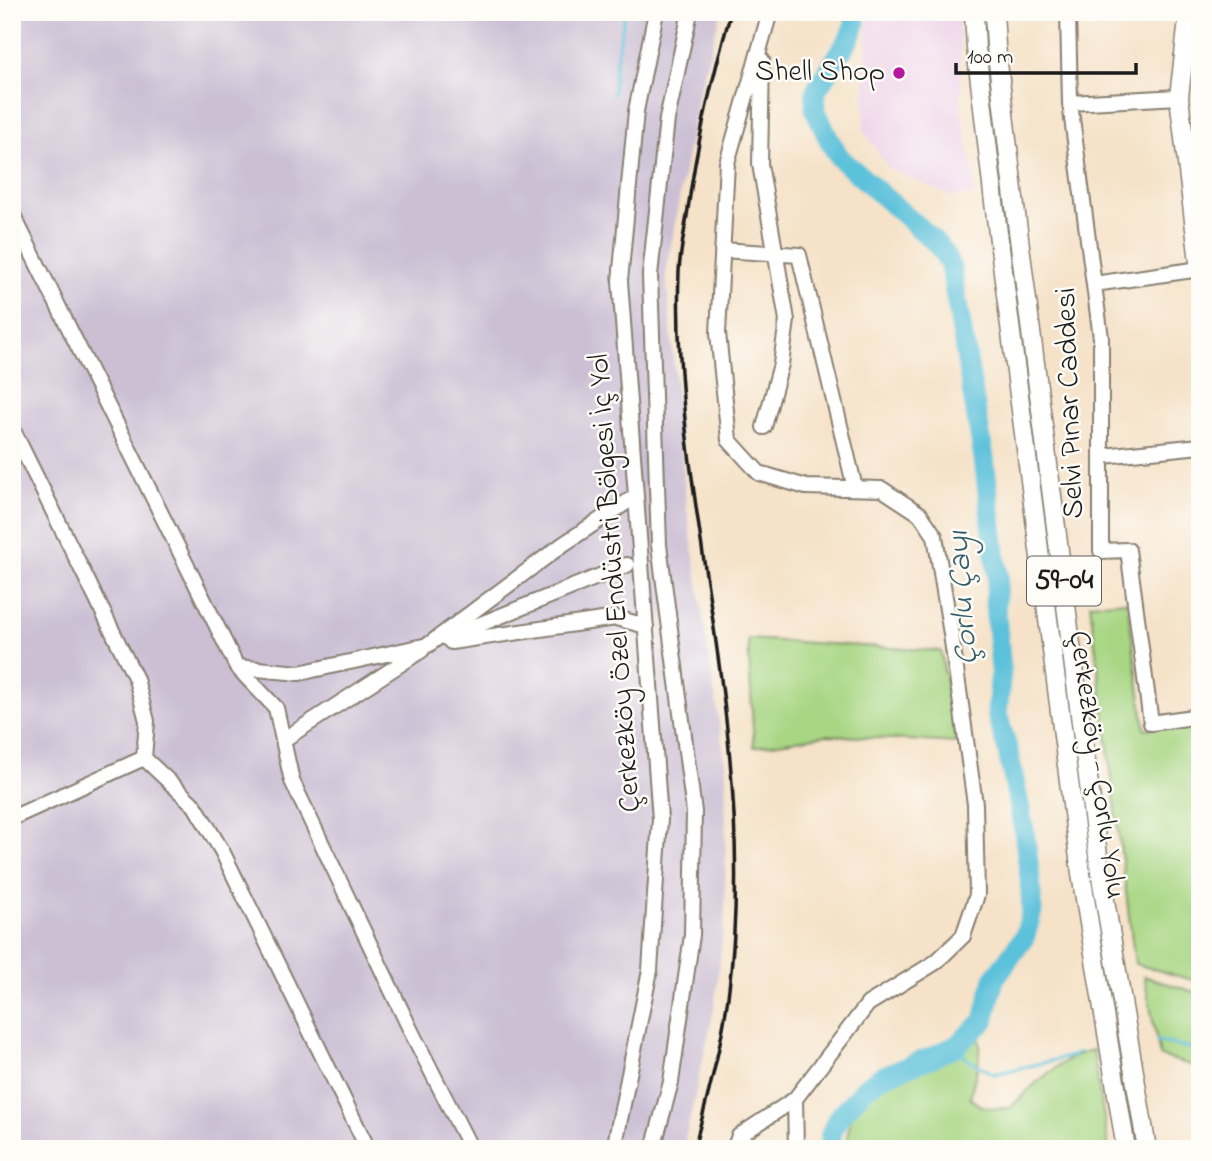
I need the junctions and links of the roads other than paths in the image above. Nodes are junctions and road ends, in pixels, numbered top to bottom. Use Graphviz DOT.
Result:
graph roads {
  1 [pos="656,12"];
  2 [pos="690,12"];
  3 [pos="770,12"];
  4 [pos="974,12"];
  5 [pos="994,12"];
  6 [pos="1068,12"];
  7 [pos="1189,12"];
  8 [pos="762,41"];
  9 [pos="1191,57"];
  10 [pos="1179,97"];
  11 [pos="1070,103"];
  12 [pos="12,213"];
  13 [pos="1196,213"];
  14 [pos="722,250"];
  15 [pos="776,253"];
  16 [pos="1200,269"];
  17 [pos="1094,284"];
  18 [pos="12,428"];
  19 [pos="764,428"];
  20 [pos="1200,446"];
  21 [pos="1102,456"];
  22 [pos="855,488"];
  23 [pos="636,496"];
  24 [pos="627,565"];
  25 [pos="646,625"];
  26 [pos="428,645"];
  27 [pos="237,667"];
  28 [pos="1200,716"];
  29 [pos="283,740"];
  30 [pos="144,758"];
  31 [pos="12,818"];
  32 [pos="795,1099"];
  33 [pos="368,1149"];
  34 [pos="471,1149"];
  35 [pos="614,1149"];
  36 [pos="653,1149"];
  37 [pos="734,1149"];
  38 [pos="796,1149"];
  39 [pos="1126,1149"];
  40 [pos="1147,1149"];
  1 -- 23 [label="street, Çerkezköy Özel Endüstri Bölgesi İç Yol"];
  2 -- 36 [label="street, Çerkezköy Özel Endüstri Bölgesi İç Yol"];
  3 -- 8 [label="street"];
  4 -- 39 [label="main road, Çerkezköy - Çorlu Yolu / 59-04"];
  5 -- 40 [label="main road, 59-04"];
  6 -- 11 [label="street, Selvi Pınar Caddesi"];
  7 -- 9 [label="main road"];
  8 -- 14 [label="street"];
  8 -- 15 [label="street"];
  9 -- 10 [label="main road"];
  10 -- 11 [label="street"];
  10 -- 13 [label="main road"];
  11 -- 17 [label="street, Selvi Pınar Caddesi"];
  12 -- 27 [label="street"];
  13 -- 16 [label="main road"];
  14 -- 15 [label="street"];
  14 -- 22 [label="street"];
  15 -- 19 [label="street"];
  15 -- 22 [label="street"];
  16 -- 17 [label="street"];
  17 -- 21 [label="street, Selvi Pınar Caddesi"];
  18 -- 30 [label="street"];
  20 -- 21 [label="street"];
  21 -- 28 [label="street, Selvi Pınar Caddesi"];
  22 -- 32 [label="street"];
  23 -- 25 [label="street, Çerkezköy Özel Endüstri Bölgesi İç Yol"];
  23 -- 26 [label="street"];
  24 -- 26 [label="street"];
  25 -- 26 [label="street"];
  25 -- 35 [label="street, Çerkezköy Özel Endüstri Bölgesi İç Yol"];
  26 -- 27 [label="street"];
  26 -- 29 [label="street"];
  27 -- 29 [label="street"];
  29 -- 34 [label="street"];
  30 -- 31 [label="street"];
  30 -- 33 [label="street"];
  32 -- 37 [label="street"];
  32 -- 38 [label="street"];
}
